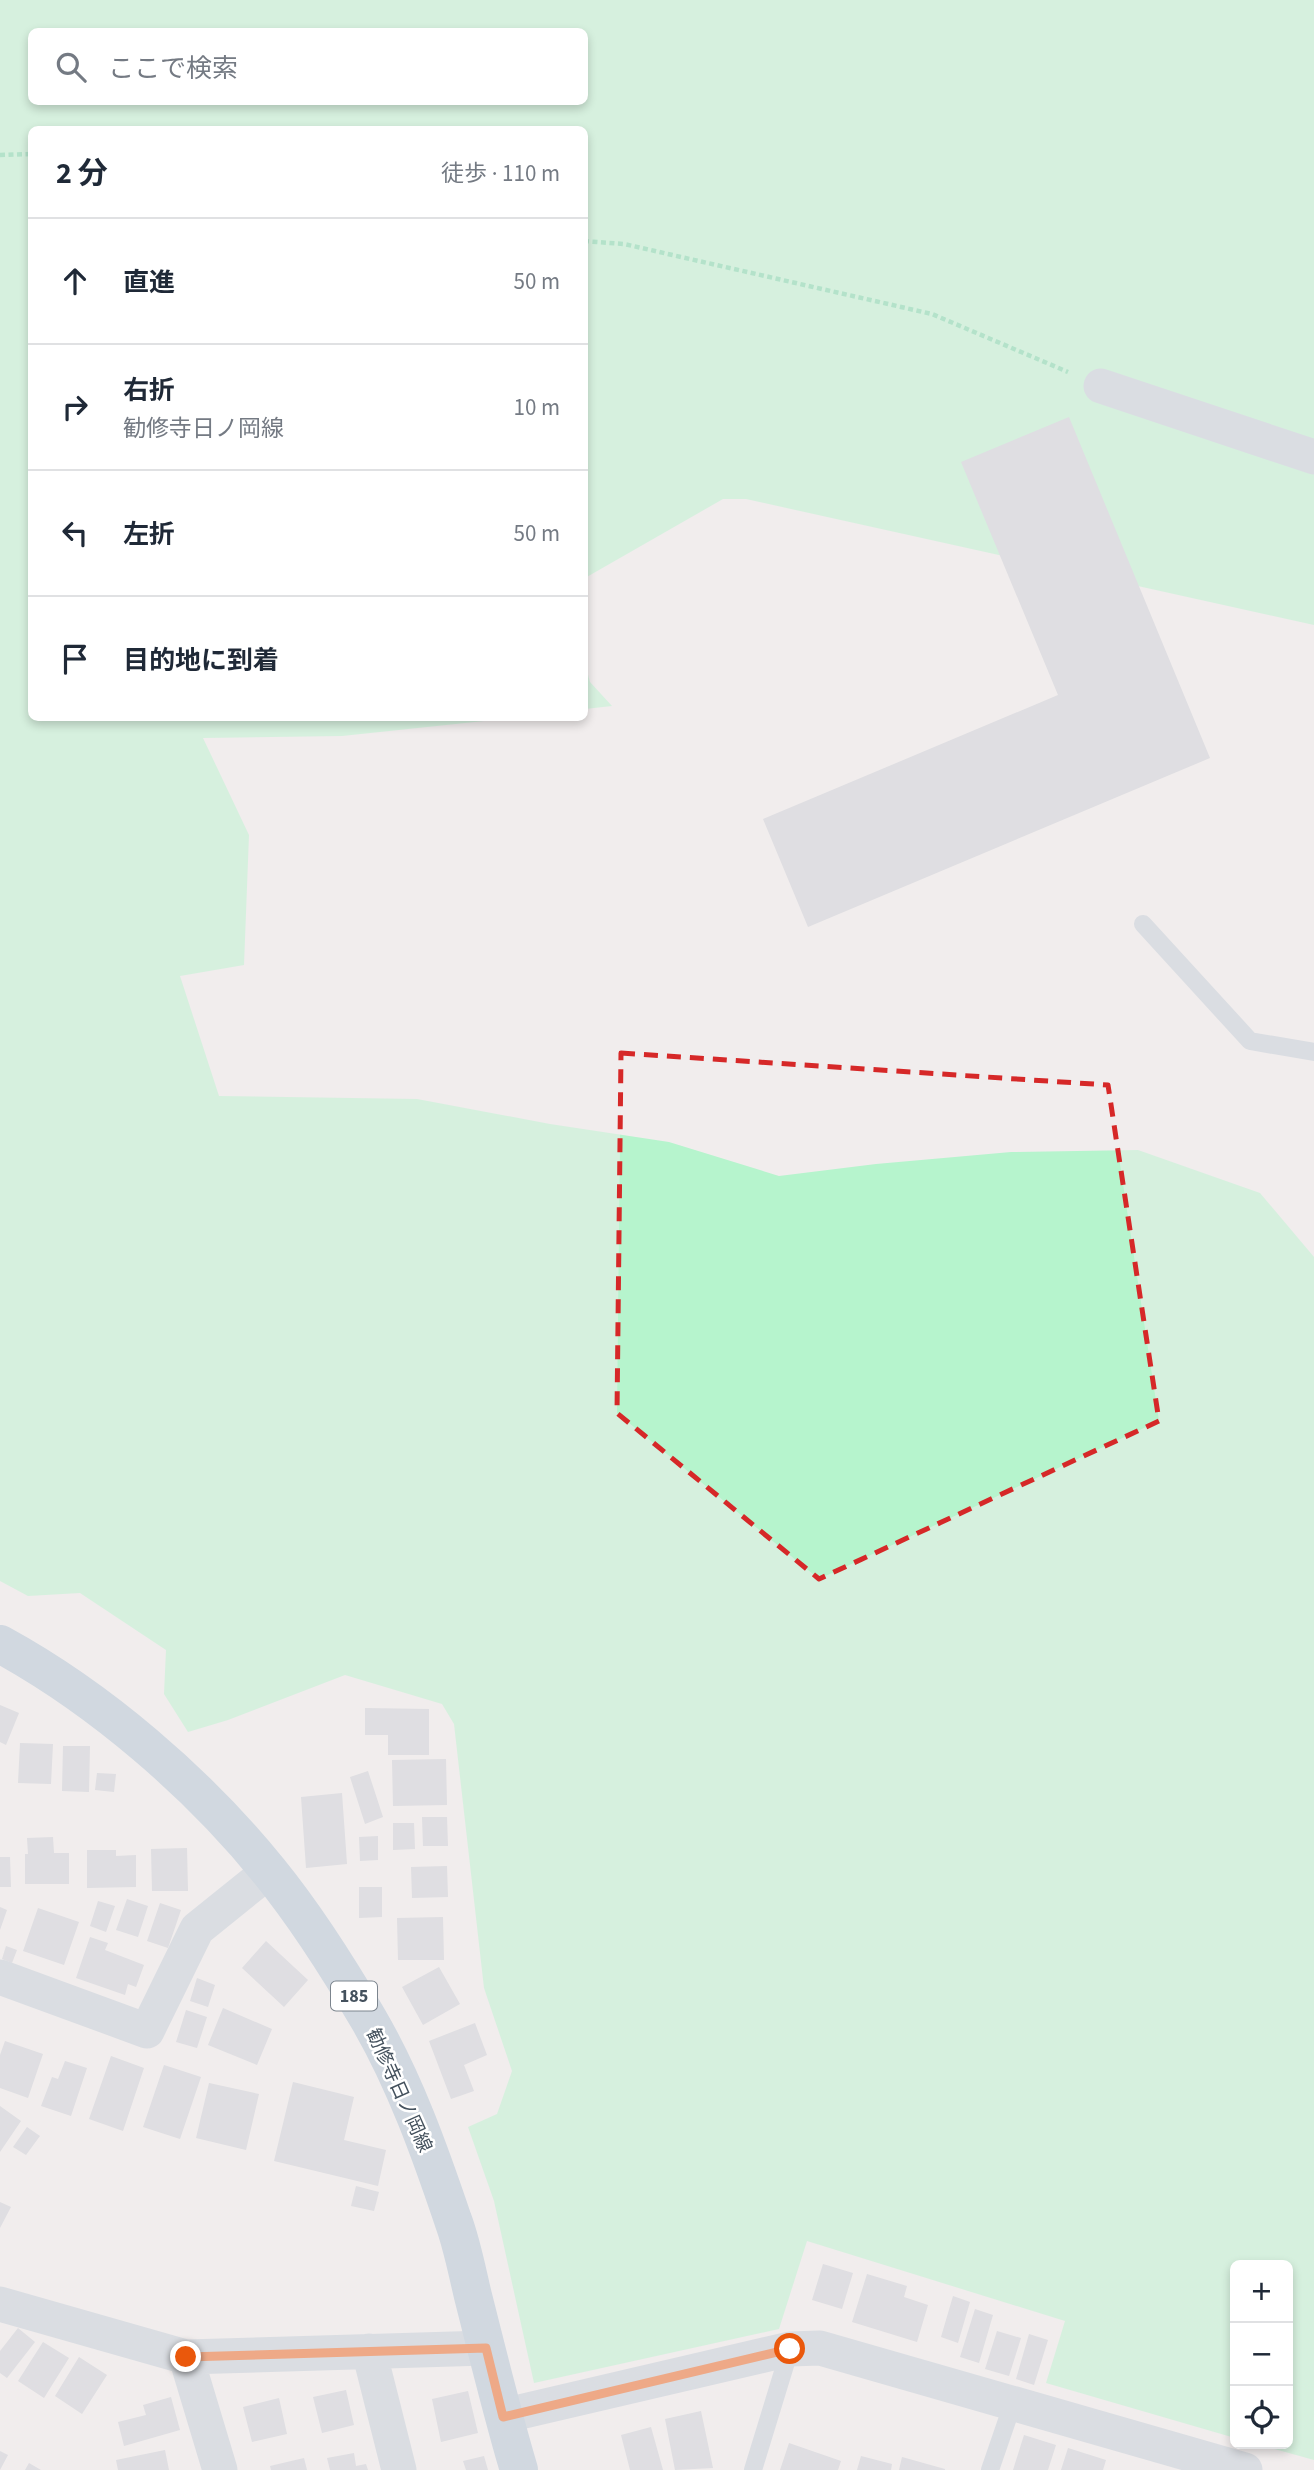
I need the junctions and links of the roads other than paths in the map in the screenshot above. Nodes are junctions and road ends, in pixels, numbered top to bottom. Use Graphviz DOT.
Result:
graph roads {
  1 [pos="1101,386"];
  2 [pos="1314,457"];
  3 [pos="1143,924"];
  4 [pos="1314,1052"];
  5 [pos="0,1644"];
  6 [pos="269,1871"];
  7 [pos="0,1977"];
  8 [pos="0,2304"];
  9 [pos="486,2348"];
  10 [pos="790,2349"];
  11 [pos="369,2351"];
  12 [pos="186,2357"];
  13 [pos="1013,2403"];
  14 [pos="503,2417"];
  15 [pos="220,2470"];
  16 [pos="399,2470"];
  17 [pos="519,2470"];
  18 [pos="753,2470"];
  19 [pos="990,2470"];
  20 [pos="1245,2470"];
  1 -- 2 [label="street"];
  3 -- 4 [label="lane"];
  5 -- 6 [label="main road, 勧修寺日ノ岡線 / 185"];
  6 -- 7 [label="street"];
  6 -- 9 [label="main road, 勧修寺日ノ岡線 / 185"];
  8 -- 12 [label="street"];
  9 -- 11 [label="street"];
  9 -- 14 [label="main road, 勧修寺日ノ岡線 / 185"];
  10 -- 13 [label="street"];
  10 -- 14 [label="street"];
  10 -- 18 [label="lane"];
  11 -- 12 [label="street"];
  11 -- 16 [label="street"];
  12 -- 15 [label="street"];
  13 -- 19 [label="lane"];
  13 -- 20 [label="street"];
  14 -- 17 [label="main road, 勧修寺日ノ岡線 / 185"];
}
